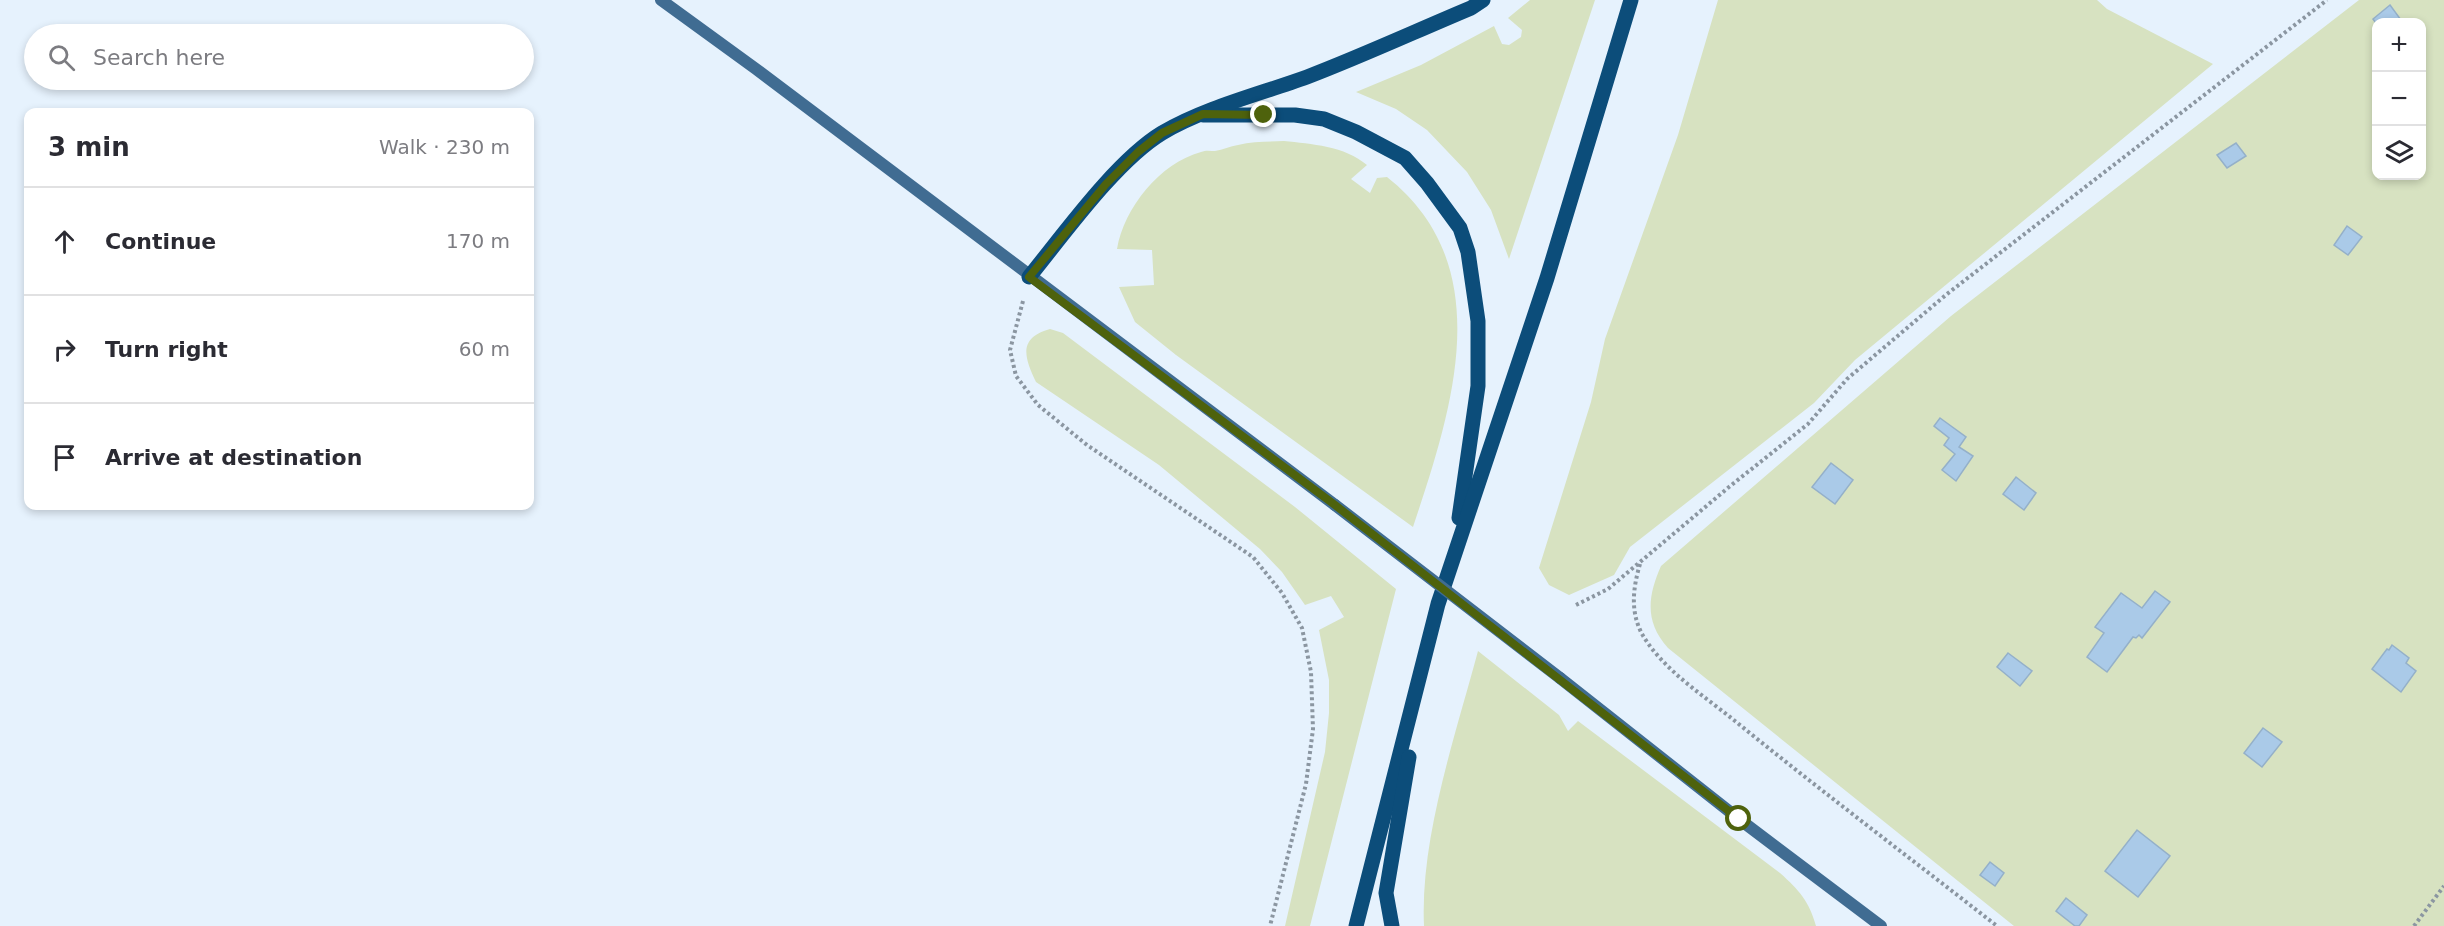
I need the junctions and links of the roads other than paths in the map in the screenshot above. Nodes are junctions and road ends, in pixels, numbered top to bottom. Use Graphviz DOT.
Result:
graph roads {
  1 [pos="661,0"];
  2 [pos="1483,0"];
  3 [pos="1631,0"];
  4 [pos="1203,114"];
  5 [pos="1029,277"];
  6 [pos="1453,555"];
  7 [pos="1424,665"];
  8 [pos="1356,926"];
  9 [pos="1392,926"];
  10 [pos="1881,926"];
  1 -- 5 [label="main road"];
  2 -- 4 [label="main road"];
  3 -- 6 [label="main road"];
  4 -- 5 [label="main road"];
  4 -- 6 [label="main road"];
  5 -- 10 [label="main road, bridge"];
  6 -- 7 [label="main road"];
  7 -- 8 [label="main road"];
  7 -- 9 [label="main road"];
}
